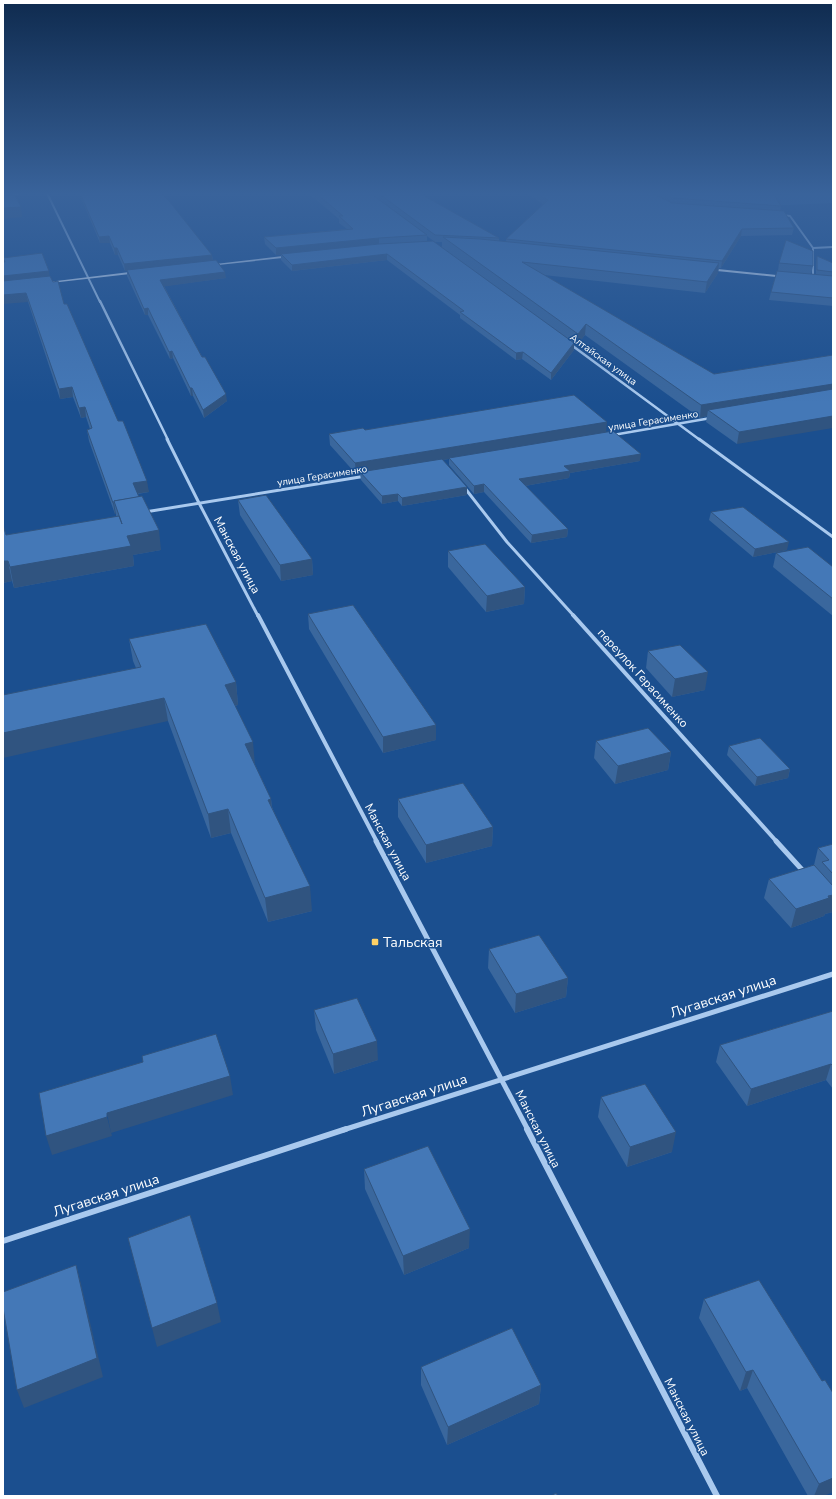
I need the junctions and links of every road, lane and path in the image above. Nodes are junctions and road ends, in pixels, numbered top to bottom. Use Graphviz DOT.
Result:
graph roads {
  1 [pos="82,263"];
  2 [pos="227,263"];
  3 [pos="813,263"];
  4 [pos="207,265"];
  5 [pos="704,268"];
  6 [pos="144,272"];
  7 [pos="790,277"];
  8 [pos="89,278"];
  9 [pos="805,279"];
  10 [pos="813,280"];
  11 [pos="820,280"];
  12 [pos="34,284"];
  13 [pos="566,341"];
  14 [pos="718,417"];
  15 [pos="680,424"];
  16 [pos="611,435"];
  17 [pos="372,474"];
  18 [pos="460,481"];
  19 [pos="199,503"];
  20 [pos="144,512"];
  21 [pos="833,537"];
  22 [pos="807,875"];
  23 [pos="833,974"];
  24 [pos="501,1079"];
  25 [pos="3,1241"];
  26 [pos="716,1496"];
  1 -- 8 [label="street, Манская улица"];
  2 -- 4 [label="main road"];
  3 -- 10 [label="street"];
  5 -- 7 [label="main road"];
  6 -- 8 [label="main road"];
  8 -- 12 [label="main road"];
  8 -- 19 [label="street, Манская улица"];
  9 -- 10 [label="main road"];
  10 -- 11 [label="main road"];
  13 -- 15 [label="street, Алтайская улица"];
  14 -- 15 [label="street, улица Герасименко"];
  15 -- 16 [label="street, улица Герасименко"];
  15 -- 21 [label="street, Алтайская улица"];
  17 -- 19 [label="street, улица Герасименко"];
  18 -- 22 [label="street, переулок Герасименко"];
  19 -- 20 [label="street, улица Герасименко"];
  19 -- 24 [label="street, Манская улица"];
  23 -- 24 [label="street, Лугавская улица"];
  24 -- 25 [label="street, Лугавская улица"];
  24 -- 26 [label="street, Манская улица"];
}
